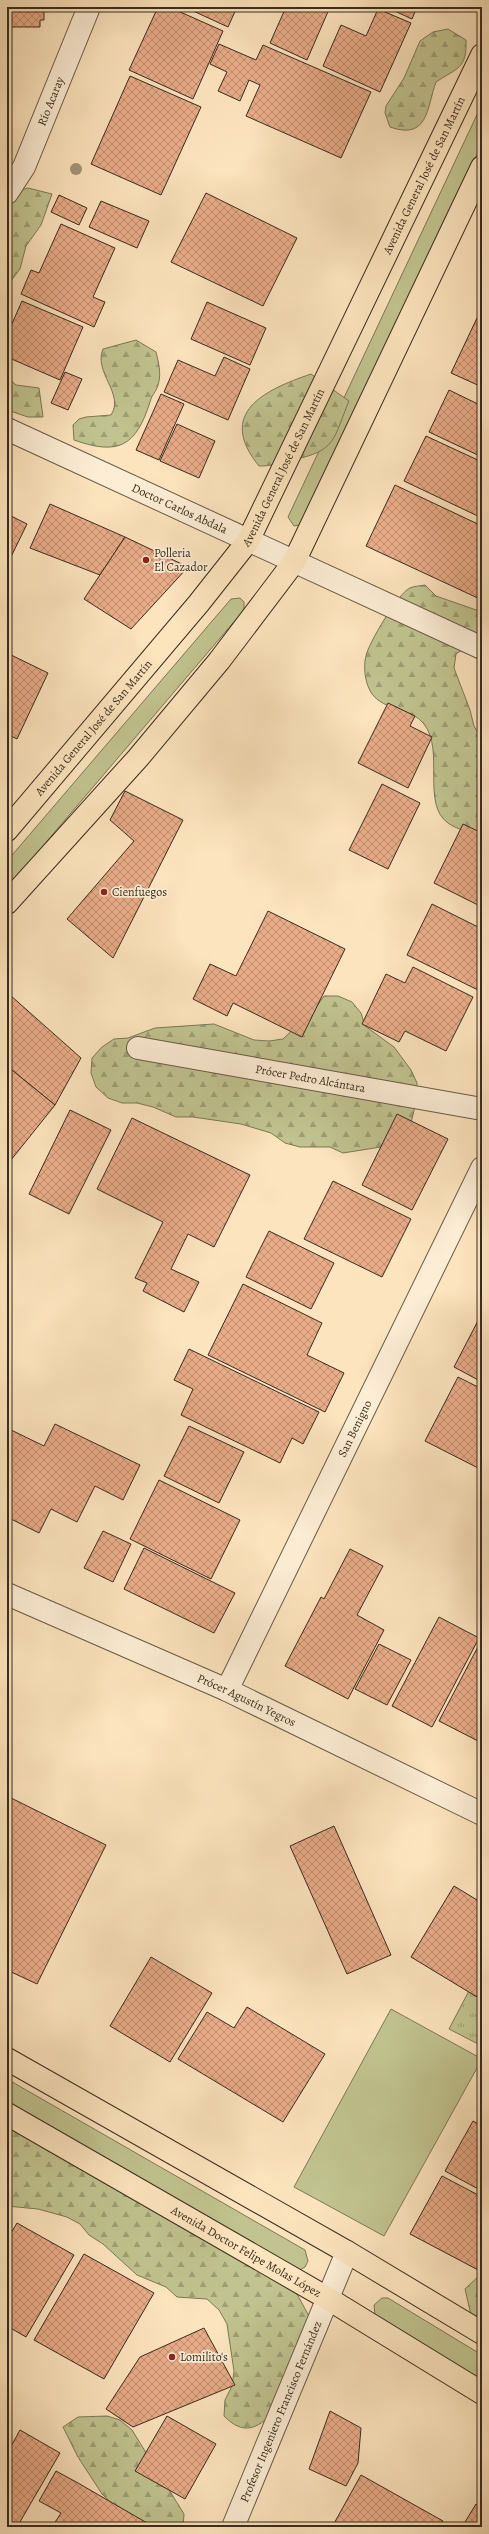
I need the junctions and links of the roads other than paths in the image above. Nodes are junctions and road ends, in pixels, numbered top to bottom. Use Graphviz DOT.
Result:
graph roads {
  1 [pos="89,7"];
  2 [pos="482,55"];
  3 [pos="15,167"];
  4 [pos="482,167"];
  5 [pos="7,193"];
  6 [pos="7,430"];
  7 [pos="248,541"];
  8 [pos="294,562"];
  9 [pos="482,648"];
  10 [pos="7,830"];
  11 [pos="7,903"];
  12 [pos="138,1048"];
  13 [pos="482,1109"];
  14 [pos="482,1168"];
  15 [pos="7,1594"];
  16 [pos="227,1690"];
  17 [pos="482,1814"];
  18 [pos="7,2059"];
  19 [pos="7,2114"];
  20 [pos="348,2252"];
  21 [pos="327,2298"];
  22 [pos="482,2333"];
  23 [pos="482,2393"];
  24 [pos="233,2527"];
  1 -- 3 [label="street, Río Acaray"];
  2 -- 7 [label="main road, Avenida General José de San Martín"];
  3 -- 5 [label="street, Río Acaray"];
  4 -- 8 [label="main road"];
  6 -- 7 [label="street, Doctor Carlos Abdala"];
  7 -- 8 [label="street, Doctor Carlos Abdala"];
  7 -- 10 [label="main road, Avenida General José de San Martín"];
  8 -- 9 [label="street, Doctor Carlos Abdala"];
  8 -- 11 [label="main road"];
  12 -- 13 [label="street, Prócer Pedro Alcántara"];
  14 -- 16 [label="street, San Benigno"];
  15 -- 16 [label="street, Prócer Agustín Yegros"];
  16 -- 17 [label="street, Prócer Agustín Yegros"];
  18 -- 20 [label="main road"];
  19 -- 21 [label="main road, Avenida Doctor Felipe Molas López"];
  20 -- 21 [label="street, Profesor Ingeniero Francisco Fernández"];
  20 -- 22 [label="main road"];
  21 -- 23 [label="main road, Avenida Doctor Felipe Molas López"];
  21 -- 24 [label="street, Profesor Ingeniero Francisco Fernández"];
}
